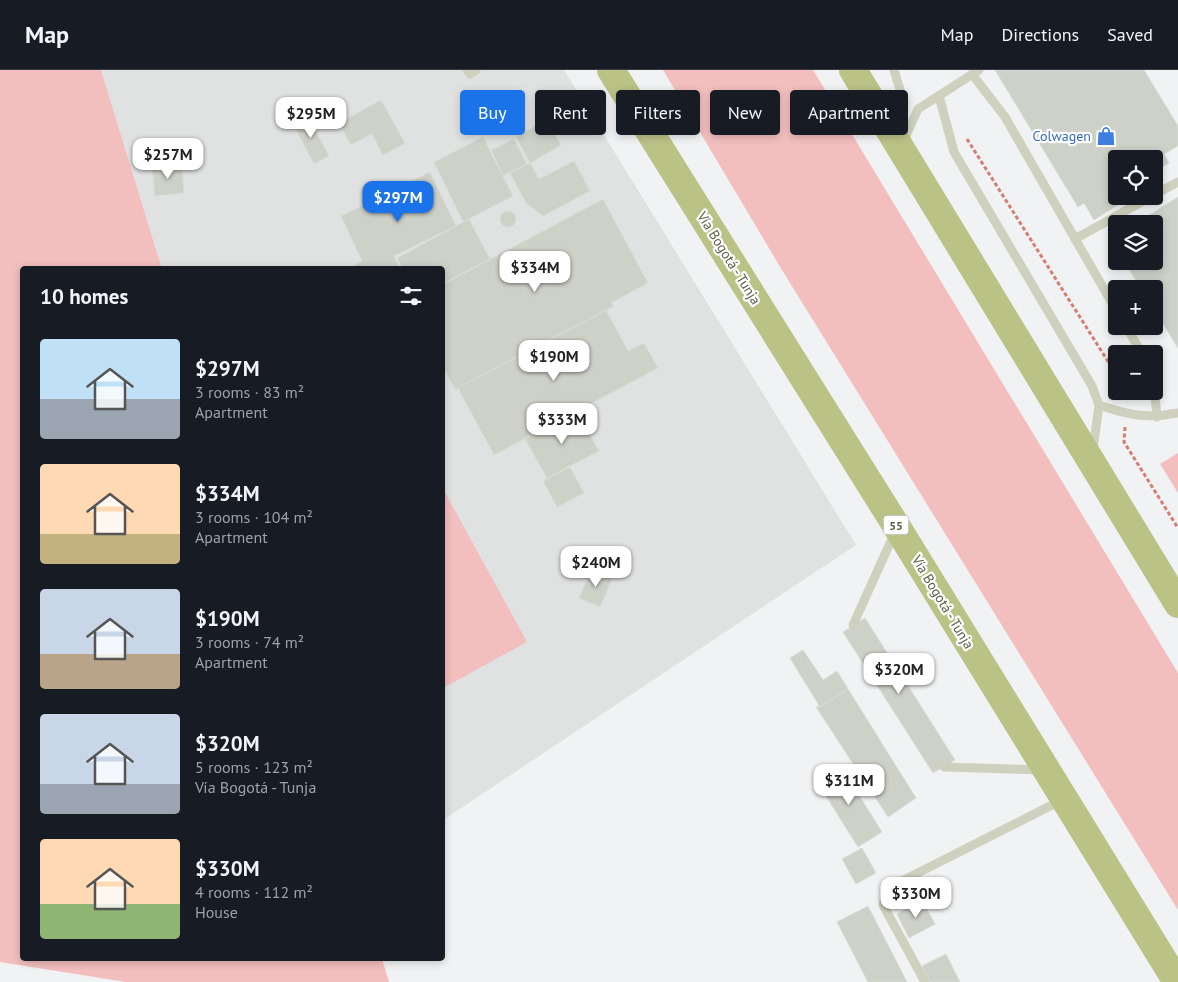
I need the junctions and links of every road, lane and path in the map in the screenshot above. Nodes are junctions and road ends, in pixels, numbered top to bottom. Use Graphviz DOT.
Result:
graph roads {
  1 [pos="467,70"];
  2 [pos="476,70"];
  3 [pos="611,70"];
  4 [pos="853,70"];
  5 [pos="894,70"];
  6 [pos="975,72"];
  7 [pos="939,96"];
  8 [pos="901,147"];
  9 [pos="1178,182"];
  10 [pos="1163,190"];
  11 [pos="1137,205"];
  12 [pos="1075,239"];
  13 [pos="1108,296"];
  14 [pos="1156,400"];
  15 [pos="1099,405"];
  16 [pos="1178,413"];
  17 [pos="1125,414"];
  18 [pos="1158,417"];
  19 [pos="1092,463"];
  20 [pos="898,527"];
  21 [pos="1178,528"];
  22 [pos="1178,604"];
  23 [pos="853,625"];
  24 [pos="944,767"];
  25 [pos="1046,770"];
  26 [pos="1064,799"];
  27 [pos="925,982"];
  28 [pos="1177,982"];
  1 -- 2 [label="lane"];
  3 -- 20 [label="highway, Vía Bogotá - Tunja / 55"];
  4 -- 8 [label="highway"];
  5 -- 8 [label="lane"];
  6 -- 7 [label="lane"];
  6 -- 12 [label="lane"];
  7 -- 8 [label="lane"];
  7 -- 15 [label="lane"];
  8 -- 19 [label="highway"];
  9 -- 10 [label="lane"];
  11 -- 12 [label="lane"];
  12 -- 13 [label="lane"];
  14 -- 18 [label="lane"];
  15 -- 17 [label="lane"];
  15 -- 19 [label="lane"];
  16 -- 18 [label="lane"];
  17 -- 18 [label="lane"];
  17 -- 21 [label="path"];
  19 -- 22 [label="highway"];
  20 -- 23 [label="lane"];
  20 -- 25 [label="highway, Vía Bogotá - Tunja / 55"];
  24 -- 25 [label="lane"];
  25 -- 26 [label="highway, Vía Bogotá - Tunja / 55"];
  26 -- 27 [label="lane"];
  26 -- 28 [label="highway, Vía Bogotá - Tunja / 55"];
}
